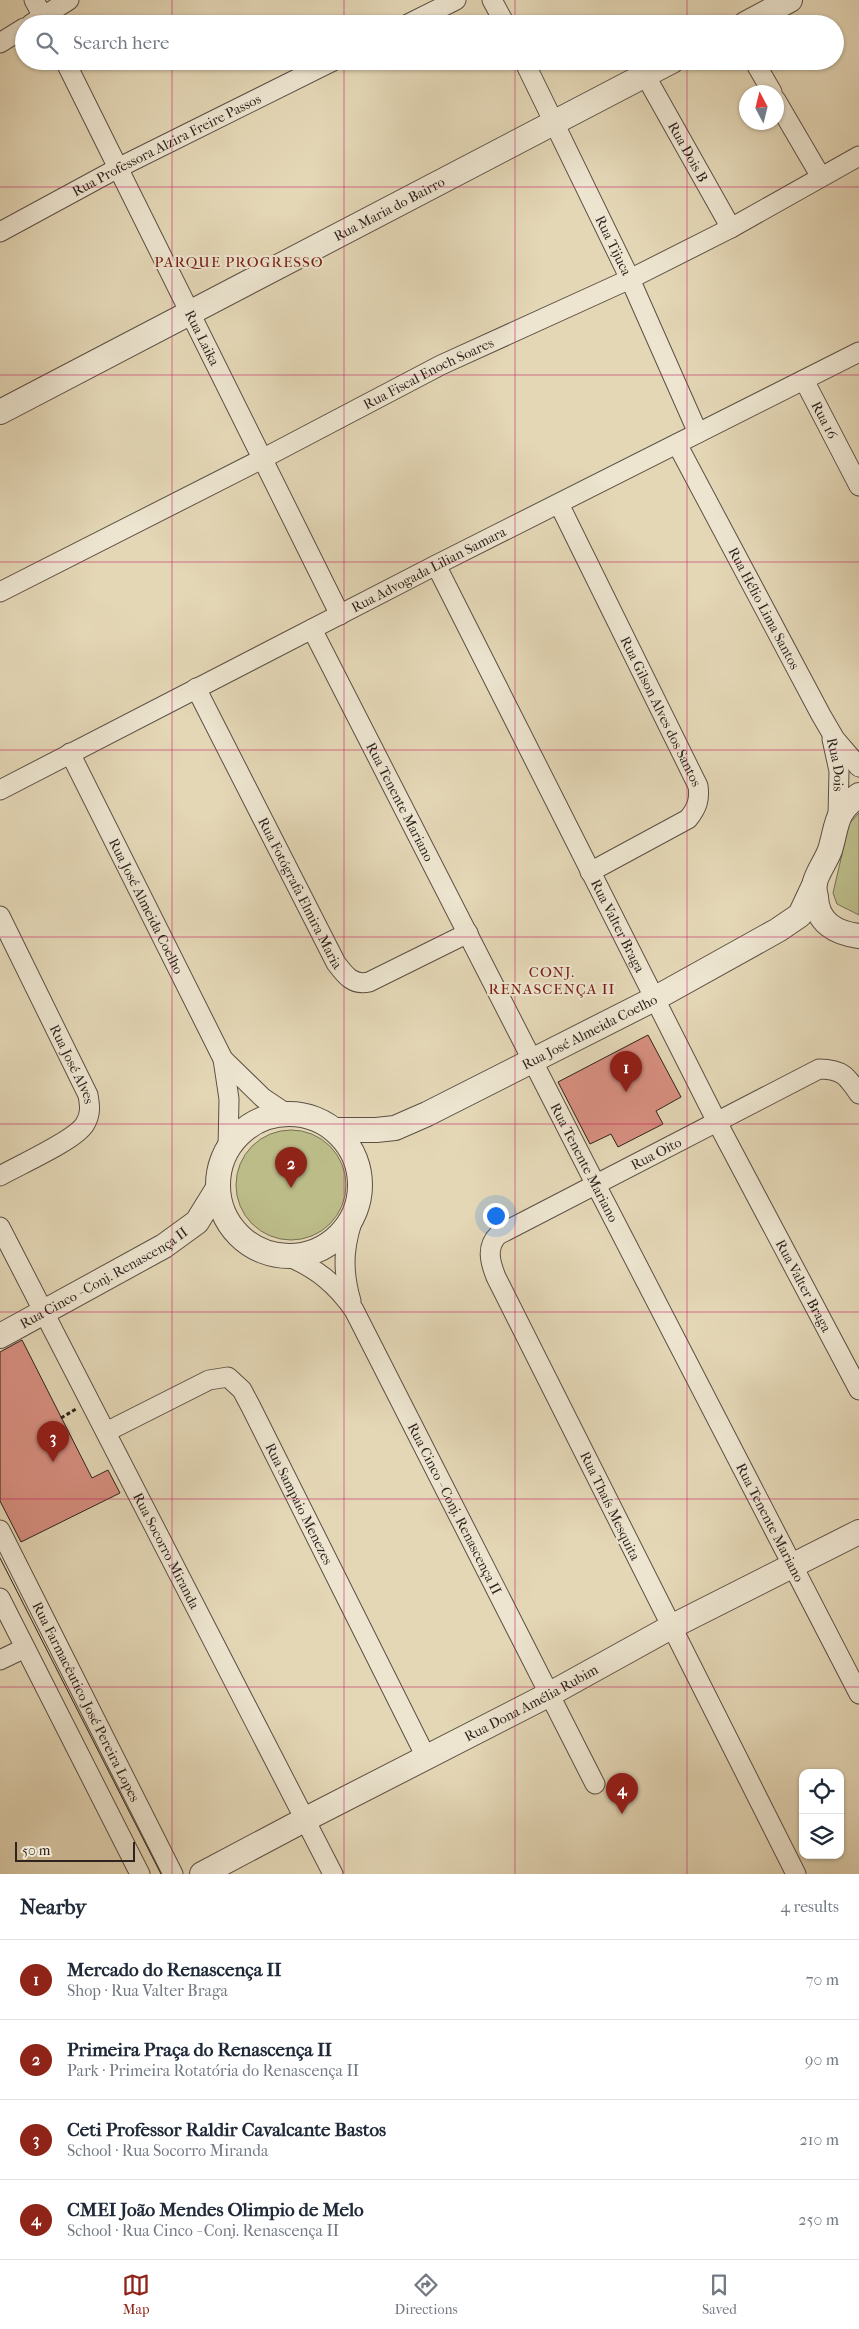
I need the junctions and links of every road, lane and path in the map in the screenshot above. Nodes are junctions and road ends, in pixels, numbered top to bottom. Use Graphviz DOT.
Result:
graph roads {
  1 [pos="69,0"];
  2 [pos="456,0"];
  3 [pos="492,0"];
  4 [pos="790,0"];
  5 [pos="40,15"];
  6 [pos="426,15"];
  7 [pos="500,15"];
  8 [pos="761,15"];
  9 [pos="15,34"];
  10 [pos="0,43"];
  11 [pos="69,70"];
  12 [pos="315,70"];
  13 [pos="528,70"];
  14 [pos="655,70"];
  15 [pos="759,70"];
  16 [pos="645,75"];
  17 [pos="768,85"];
  18 [pos="784,114"];
  19 [pos="554,121"];
  20 [pos="859,156"];
  21 [pos="118,168"];
  22 [pos="821,177"];
  23 [pos="731,228"];
  24 [pos="0,232"];
  25 [pos="630,278"];
  26 [pos="191,311"];
  27 [pos="859,352"];
  28 [pos="804,380"];
  29 [pos="0,412"];
  30 [pos="698,433"];
  31 [pos="677,444"];
  32 [pos="262,459"];
  33 [pos="859,486"];
  34 [pos="559,504"];
  35 [pos="436,565"];
  36 [pos="0,592"];
  37 [pos="340,615"];
  38 [pos="312,629"];
  39 [pos="196,688"];
  40 [pos="821,715"];
  41 [pos="70,753"];
  42 [pos="859,768"];
  43 [pos="0,790"];
  44 [pos="859,795"];
  45 [pos="838,816"];
  46 [pos="590,872"];
  47 [pos="815,883"];
  48 [pos="0,916"];
  49 [pos="468,934"];
  50 [pos="859,936"];
  51 [pos="654,999"];
  52 [pos="223,1059"];
  53 [pos="532,1060"];
  54 [pos="859,1094"];
  55 [pos="287,1114"];
  56 [pos="717,1122"];
  57 [pos="336,1130"];
  58 [pos="228,1148"];
  59 [pos="0,1176"];
  60 [pos="596,1185"];
  61 [pos="218,1188"];
  62 [pos="357,1208"];
  63 [pos="0,1227"];
  64 [pos="287,1256"];
  65 [pos="354,1310"];
  66 [pos="42,1313"];
  67 [pos="0,1336"];
  68 [pos="859,1390"];
  69 [pos="106,1432"];
  70 [pos="0,1530"];
  71 [pos="859,1532"];
  72 [pos="792,1567"];
  73 [pos="0,1598"];
  74 [pos="671,1627"];
  75 [pos="25,1648"];
  76 [pos="0,1660"];
  77 [pos="550,1694"];
  78 [pos="859,1694"];
  79 [pos="426,1757"];
  80 [pos="595,1784"];
  81 [pos="304,1820"];
  82 [pos="140,1874"];
  83 [pos="173,1874"];
  84 [pos="202,1874"];
  85 [pos="333,1874"];
  86 [pos="796,1874"];
  1 -- 5 [label="street"];
  2 -- 6 [label="street"];
  3 -- 7 [label="street"];
  4 -- 8 [label="street"];
  9 -- 10 [label="street"];
  11 -- 21 [label="street, Rua Laika"];
  12 -- 21 [label="street, Rua Professora Alzira Freire Passos"];
  13 -- 19 [label="street, Rua Tijuca"];
  14 -- 16 [label="street, Rua Maria do Bairro"];
  15 -- 17 [label="street"];
  16 -- 19 [label="street, Rua Maria do Bairro"];
  16 -- 23 [label="street, Rua Dois B"];
  18 -- 22 [label="street"];
  19 -- 25 [label="street, Rua Tijuca"];
  19 -- 26 [label="street, Rua Maria do Bairro"];
  20 -- 22 [label="street, Rua Fiscal Enoch Soares"];
  21 -- 24 [label="street, Rua Professora Alzira Freire Passos"];
  21 -- 26 [label="street, Rua Laika"];
  22 -- 23 [label="street, Rua Fiscal Enoch Soares"];
  23 -- 25 [label="street, Rua Fiscal Enoch Soares"];
  25 -- 30 [label="street, Rua Tijuca"];
  25 -- 32 [label="street, Rua Fiscal Enoch Soares"];
  26 -- 29 [label="street, Rua Maria do Bairro"];
  26 -- 32 [label="street, Rua Laika"];
  27 -- 28 [label="street, Rua Advogada Lilian Samara"];
  28 -- 30 [label="street, Rua Advogada Lilian Samara"];
  28 -- 33 [label="street, Rua 16"];
  30 -- 31 [label="street, Rua Advogada Lilian Samara"];
  31 -- 34 [label="street, Rua Advogada Lilian Samara"];
  31 -- 40 [label="street, Rua Hélio Lima Santos"];
  32 -- 36 [label="street, Rua Fiscal Enoch Soares"];
  32 -- 37 [label="street, Rua Laika"];
  34 -- 35 [label="street, Rua Advogada Lilian Samara"];
  34 -- 46 [label="street, Rua Gilson Alves dos Santos"];
  35 -- 37 [label="street, Rua Advogada Lilian Samara"];
  35 -- 46 [label="street, Rua Valter Braga"];
  37 -- 38 [label="street, Rua Advogada Lilian Samara"];
  38 -- 39 [label="street, Rua Advogada Lilian Samara"];
  38 -- 49 [label="street, Rua Tenente Mariano"];
  39 -- 41 [label="street, Rua Advogada Lilian Samara"];
  39 -- 49 [label="street, Rua Fotógrafa Elmira Maria"];
  40 -- 42 [label="street, Rua Hélio Lima Santos"];
  40 -- 45 [label="street, Rua Dois"];
  41 -- 43 [label="street, Rua Advogada Lilian Samara"];
  41 -- 52 [label="street, Rua José Almeida Coelho"];
  44 -- 45 [label="street"];
  45 -- 47 [label="street, Rua José Almeida Coelho"];
  46 -- 51 [label="street, Rua Valter Braga"];
  47 -- 50 [label="street"];
  47 -- 51 [label="street, Rua José Almeida Coelho"];
  48 -- 59 [label="street, Rua José Alves"];
  49 -- 53 [label="street, Rua Tenente Mariano"];
  51 -- 53 [label="street, Rua José Almeida Coelho"];
  51 -- 56 [label="street, Rua Valter Braga"];
  52 -- 55 [label="street"];
  52 -- 58 [label="street"];
  53 -- 57 [label="street, Rua José Almeida Coelho"];
  53 -- 60 [label="street, Rua Tenente Mariano"];
  54 -- 56 [label="street, Rua Oito"];
  55 -- 57 [label="street"];
  55 -- 58 [label="street"];
  56 -- 60 [label="street, Rua Oito"];
  56 -- 68 [label="street, Rua Valter Braga"];
  57 -- 62 [label="street"];
  58 -- 61 [label="street"];
  60 -- 72 [label="street, Rua Tenente Mariano"];
  60 -- 74 [label="street, Rua Thaís Mesquita"];
  61 -- 64 [label="street"];
  61 -- 66 [label="street, Rua Cinco - Conj. Renascença II"];
  62 -- 64 [label="street"];
  62 -- 65 [label="street"];
  63 -- 66 [label="street, Rua Socorro Miranda"];
  64 -- 65 [label="street, Rua Cinco - Conj. Renascença II"];
  65 -- 77 [label="street, Rua Cinco - Conj. Renascença II"];
  66 -- 67 [label="street, Rua Cinco - Conj. Renascença II"];
  66 -- 69 [label="street, Rua Socorro Miranda"];
  69 -- 79 [label="street, Rua Sampaio Menezes"];
  69 -- 81 [label="street, Rua Socorro Miranda"];
  70 -- 83 [label="street, Rua Farmacêutico José Pereira Lopes"];
  71 -- 72 [label="street, Rua Dona Amélia Rubim"];
  72 -- 74 [label="street, Rua Dona Amélia Rubim"];
  72 -- 78 [label="street, Rua Tenente Mariano"];
  73 -- 75 [label="street, Rua Farmacêutico José Pereira Lopes"];
  74 -- 77 [label="street, Rua Dona Amélia Rubim"];
  74 -- 86 [label="street, Rua Thaís Mesquita"];
  75 -- 76 [label="street"];
  75 -- 82 [label="street, Rua Farmacêutico José Pereira Lopes"];
  77 -- 79 [label="street, Rua Dona Amélia Rubim"];
  77 -- 80 [label="street, Rua Cinco - Conj. Renascença II"];
  79 -- 81 [label="street, Rua Dona Amélia Rubim"];
  81 -- 84 [label="street, Rua Dona Amélia Rubim"];
  81 -- 85 [label="street, Rua Socorro Miranda"];
}
